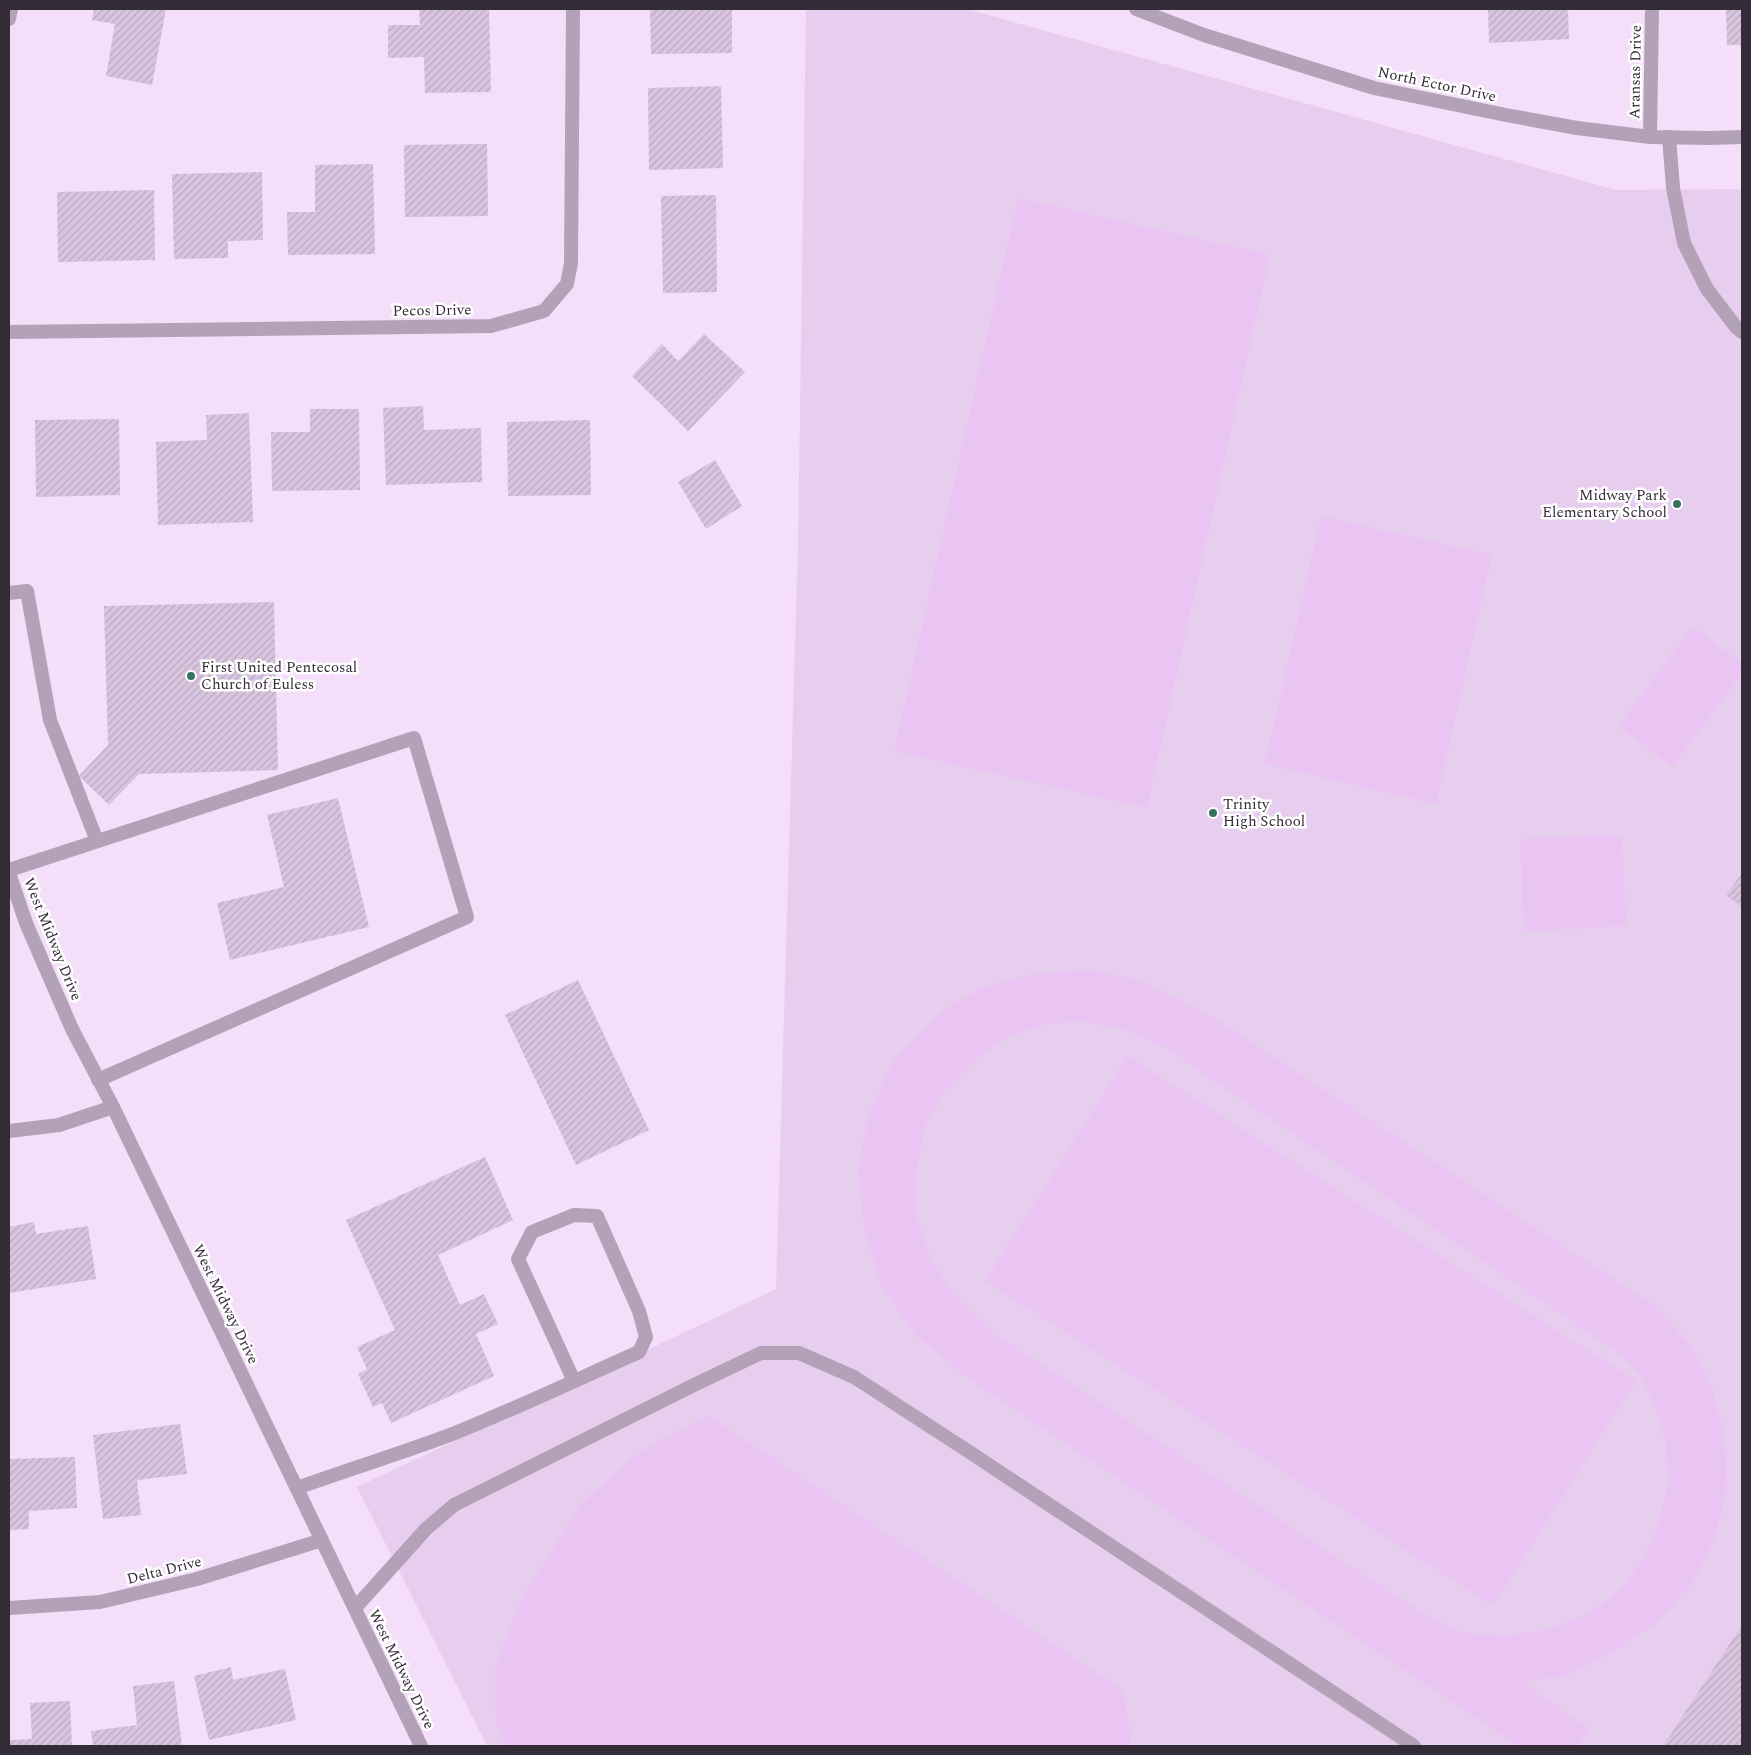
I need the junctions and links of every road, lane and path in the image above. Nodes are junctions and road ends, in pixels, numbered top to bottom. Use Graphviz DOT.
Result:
graph roads {
  1 [pos="11,9"];
  2 [pos="573,9"];
  3 [pos="1136,9"];
  4 [pos="1652,9"];
  5 [pos="9,19"];
  6 [pos="1650,137"];
  7 [pos="1669,137"];
  8 [pos="1742,138"];
  9 [pos="9,332"];
  10 [pos="1742,332"];
  11 [pos="9,593"];
  12 [pos="97,842"];
  13 [pos="9,872"];
  14 [pos="98,1080"];
  15 [pos="113,1107"];
  16 [pos="9,1131"];
  17 [pos="574,1381"];
  18 [pos="297,1488"];
  19 [pos="322,1540"];
  20 [pos="9,1608"];
  21 [pos="355,1608"];
  22 [pos="421,1746"];
  23 [pos="1414,1746"];
  1 -- 5 [label="street"];
  2 -- 9 [label="street, Pecos Drive"];
  3 -- 6 [label="street, North Ector Drive"];
  4 -- 6 [label="street, Aransas Drive"];
  6 -- 7 [label="street, North Ector Drive"];
  7 -- 8 [label="street, North Ector Drive"];
  7 -- 10 [label="street"];
  11 -- 12 [label="street"];
  12 -- 13 [label="street"];
  12 -- 14 [label="street"];
  13 -- 14 [label="street, West Midway Drive"];
  14 -- 15 [label="street, West Midway Drive"];
  15 -- 16 [label="street"];
  15 -- 18 [label="street, West Midway Drive"];
  17 -- 17 [label="street"];
  17 -- 18 [label="street"];
  18 -- 19 [label="street, West Midway Drive"];
  19 -- 20 [label="street, Delta Drive"];
  19 -- 21 [label="street, West Midway Drive"];
  21 -- 22 [label="street, West Midway Drive"];
  21 -- 23 [label="street"];
}
